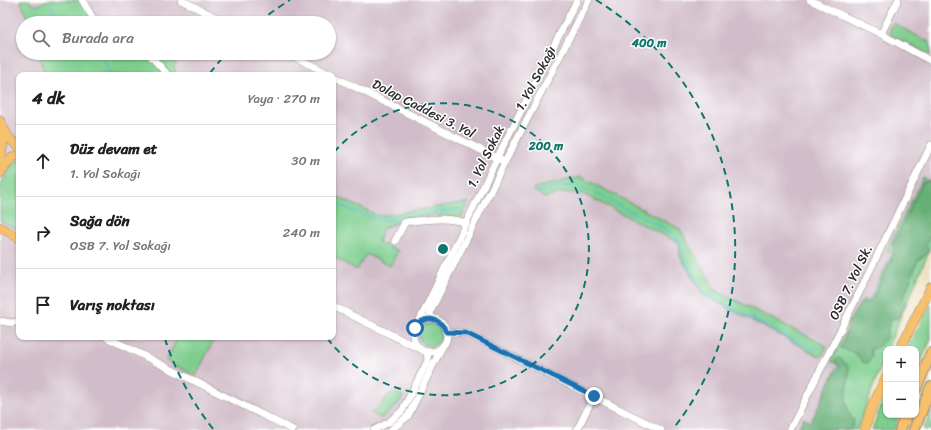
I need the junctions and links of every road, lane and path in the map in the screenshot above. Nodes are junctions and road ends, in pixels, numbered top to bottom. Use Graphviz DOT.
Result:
graph roads {
  1 [pos="82,0"];
  2 [pos="181,0"];
  3 [pos="577,0"];
  4 [pos="589,0"];
  5 [pos="810,0"];
  6 [pos="898,0"];
  7 [pos="92,16"];
  8 [pos="213,16"];
  9 [pos="881,34"];
  10 [pos="154,60"];
  11 [pos="301,60"];
  12 [pos="931,61"];
  13 [pos="165,72"];
  14 [pos="326,72"];
  15 [pos="336,77"];
  16 [pos="1,124"];
  17 [pos="16,144"];
  18 [pos="931,145"];
  19 [pos="16,156"];
  20 [pos="497,158"];
  21 [pos="0,162"];
  22 [pos="505,162"];
  23 [pos="0,173"];
  24 [pos="466,223"];
  25 [pos="0,226"];
  26 [pos="0,230"];
  27 [pos="15,236"];
  28 [pos="395,241"];
  29 [pos="931,287"];
  30 [pos="336,307"];
  31 [pos="430,318"];
  32 [pos="0,321"];
  33 [pos="16,322"];
  34 [pos="418,324"];
  35 [pos="446,332"];
  36 [pos="413,336"];
  37 [pos="400,339"];
  38 [pos="112,340"];
  39 [pos="902,346"];
  40 [pos="418,347"];
  41 [pos="442,347"];
  42 [pos="427,352"];
  43 [pos="931,353"];
  44 [pos="884,382"];
  45 [pos="919,382"];
  46 [pos="931,387"];
  47 [pos="594,396"];
  48 [pos="905,418"];
  49 [pos="292,430"];
  50 [pos="374,430"];
  51 [pos="391,430"];
  52 [pos="577,430"];
  53 [pos="661,430"];
  54 [pos="790,430"];
  55 [pos="864,430"];
  56 [pos="900,430"];
  57 [pos="914,430"];
  1 -- 7 [label="street"];
  2 -- 8 [label="street"];
  3 -- 20 [label="street, 1. Yol Sokak"];
  4 -- 22 [label="street, 1. Yol Sokağı"];
  5 -- 9 [label="street"];
  6 -- 9 [label="street"];
  9 -- 12 [label="street"];
  10 -- 13 [label="street"];
  11 -- 14 [label="street, Dolap Caddesi 3. Yol"];
  15 -- 20 [label="street, Dolap Caddesi 3. Yol"];
  16 -- 17 [label="main road"];
  16 -- 21 [label="main road"];
  18 -- 54 [label="street, OSB 7. Yol Sk."];
  19 -- 23 [label="main road"];
  20 -- 22 [label="street, Dolap Caddesi 3. Yol"];
  20 -- 24 [label="street, 1. Yol Sokak"];
  22 -- 31 [label="street, 1. Yol Sokağı"];
  24 -- 28 [label="street"];
  24 -- 34 [label="street, 1. Yol Sokak"];
  25 -- 27 [label="main road"];
  26 -- 27 [label="main road"];
  29 -- 39 [label="main road"];
  30 -- 37 [label="street"];
  31 -- 34 [label="street"];
  31 -- 35 [label="street"];
  32 -- 33 [label="street"];
  34 -- 36 [label="street"];
  35 -- 41 [label="street"];
  35 -- 47 [label="street"];
  36 -- 37 [label="street"];
  36 -- 40 [label="street"];
  37 -- 40 [label="street"];
  38 -- 49 [label="street"];
  40 -- 42 [label="street"];
  41 -- 42 [label="street"];
  41 -- 51 [label="street"];
  42 -- 50 [label="street"];
  43 -- 45 [label="highway"];
  44 -- 55 [label="main road"];
  46 -- 57 [label="highway"];
  47 -- 52 [label="street"];
  47 -- 53 [label="street"];
  48 -- 56 [label="highway"];
}
